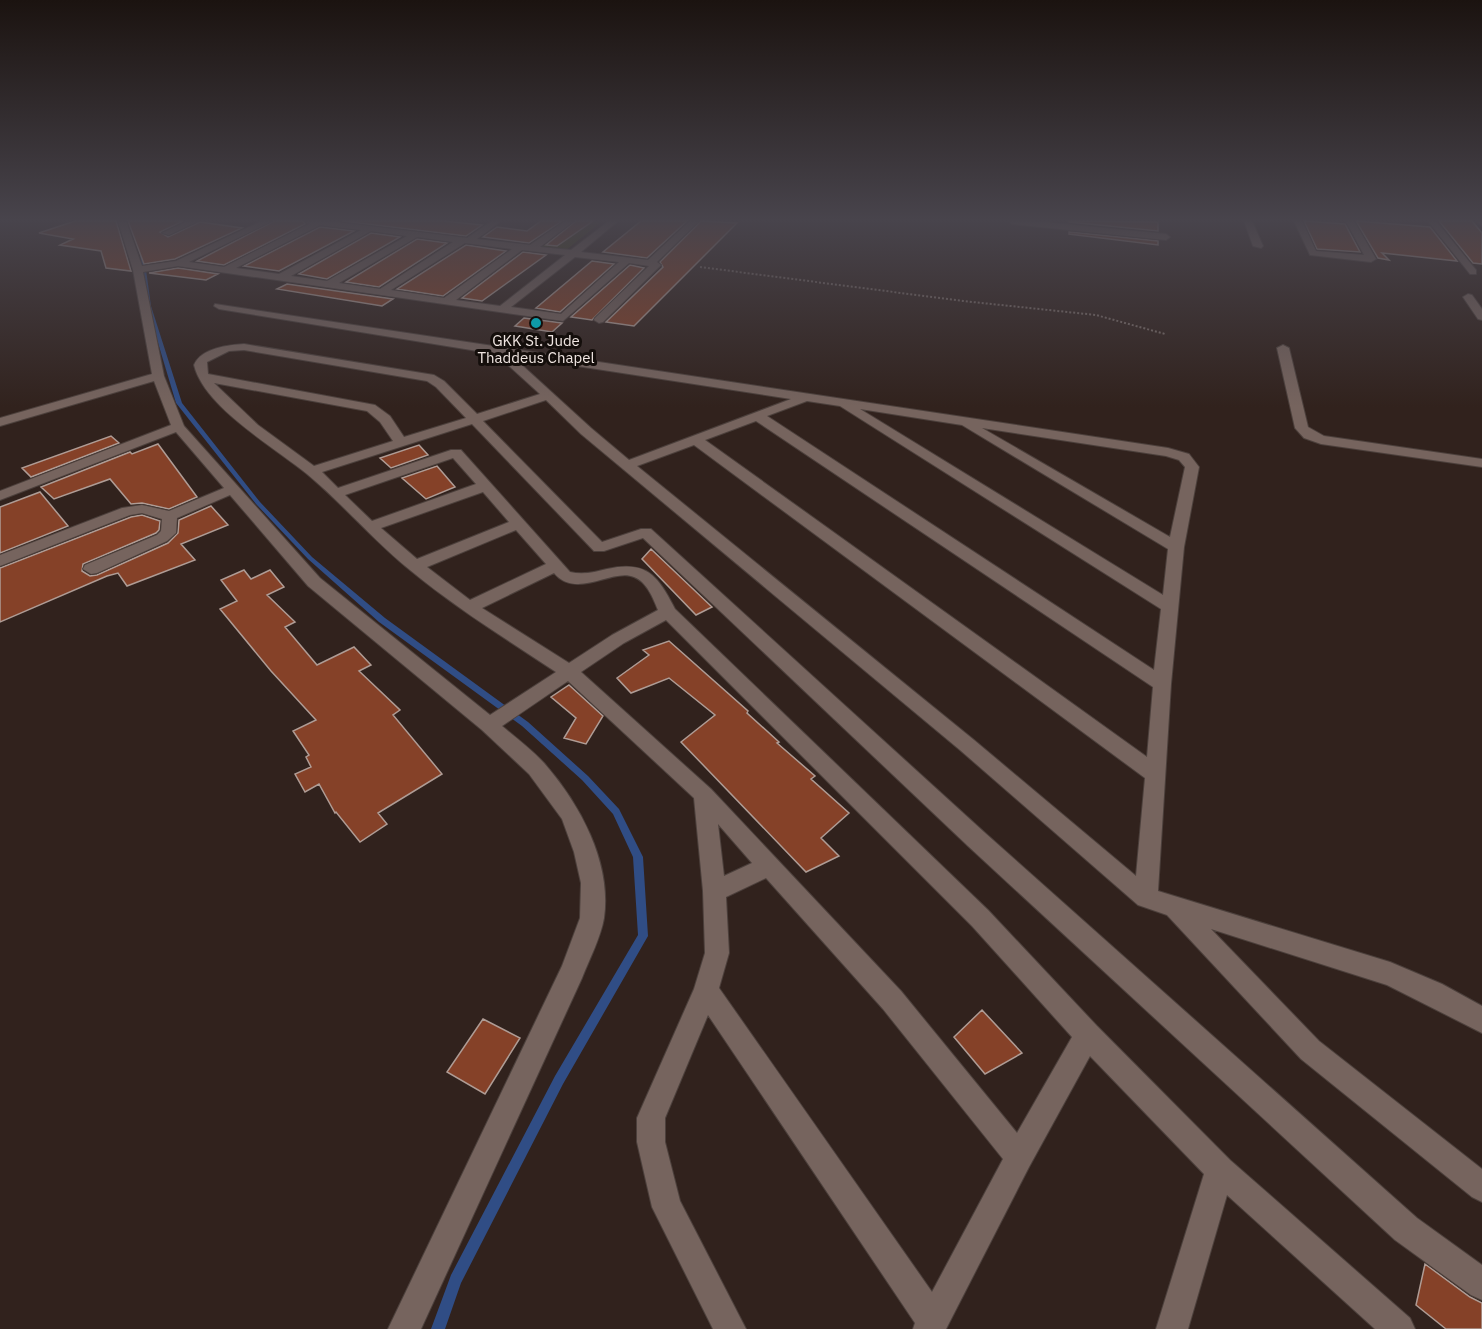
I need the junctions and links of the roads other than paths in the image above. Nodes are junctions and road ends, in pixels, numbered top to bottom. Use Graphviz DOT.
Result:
graph roads {
  1 [pos="140,283"];
  2 [pos="314,283"];
  3 [pos="331,283"];
  4 [pos="397,283"];
  5 [pos="471,283"];
  6 [pos="534,283"];
  7 [pos="602,283"];
  8 [pos="637,283"];
  9 [pos="328,285"];
  10 [pos="382,292"];
  11 [pos="1468,297"];
  12 [pos="447,301"];
  13 [pos="219,306"];
  14 [pos="501,310"];
  15 [pos="1482,317"];
  16 [pos="599,320"];
  17 [pos="1283,348"];
  18 [pos="500,351"];
  19 [pos="158,376"];
  20 [pos="203,377"];
  21 [pos="547,396"];
  22 [pos="806,397"];
  23 [pos="841,402"];
  24 [pos="758,416"];
  25 [pos="473,418"];
  26 [pos="960,420"];
  27 [pos="0,422"];
  28 [pos="178,427"];
  29 [pos="695,440"];
  30 [pos="400,442"];
  31 [pos="1482,463"];
  32 [pos="628,465"];
  33 [pos="312,471"];
  34 [pos="485,486"];
  35 [pos="233,489"];
  36 [pos="336,493"];
  37 [pos="0,496"];
  38 [pos="170,516"];
  39 [pos="518,524"];
  40 [pos="370,527"];
  41 [pos="1176,547"];
  42 [pos="0,561"];
  43 [pos="415,566"];
  44 [pos="556,566"];
  45 [pos="91,569"];
  46 [pos="469,607"];
  47 [pos="1171,608"];
  48 [pos="668,612"];
  49 [pos="568,671"];
  50 [pos="1162,684"];
  51 [pos="492,723"];
  52 [pos="1155,774"];
  53 [pos="704,795"];
  54 [pos="769,866"];
  55 [pos="714,891"];
  56 [pos="1146,898"];
  57 [pos="1174,907"];
  58 [pos="706,990"];
  59 [pos="1482,1020"];
  60 [pos="1088,1035"];
  61 [pos="1019,1157"];
  62 [pos="1220,1170"];
  63 [pos="1482,1186"];
  64 [pos="1482,1284"];
  65 [pos="931,1325"];
  66 [pos="404,1329"];
  67 [pos="730,1329"];
  68 [pos="1172,1329"];
  69 [pos="1399,1329"];
  1 -- 19 [label="street"];
  2 -- 9 [label="street"];
  3 -- 9 [label="street"];
  4 -- 10 [label="street"];
  5 -- 12 [label="street"];
  6 -- 14 [label="street"];
  7 -- 14 [label="street"];
  8 -- 16 [label="street"];
  9 -- 10 [label="street"];
  10 -- 12 [label="street"];
  11 -- 15 [label="street"];
  12 -- 14 [label="street"];
  13 -- 18 [label="street"];
  17 -- 31 [label="street"];
  18 -- 21 [label="street"];
  18 -- 22 [label="street"];
  19 -- 27 [label="street"];
  19 -- 28 [label="street"];
  20 -- 25 [label="street"];
  20 -- 30 [label="street"];
  20 -- 33 [label="street"];
  21 -- 25 [label="street"];
  21 -- 32 [label="street"];
  22 -- 23 [label="street"];
  22 -- 24 [label="street"];
  23 -- 26 [label="street"];
  23 -- 47 [label="street"];
  24 -- 29 [label="street"];
  24 -- 50 [label="street"];
  25 -- 30 [label="street"];
  25 -- 64 [label="street"];
  26 -- 41 [label="street"];
  26 -- 41 [label="street"];
  28 -- 35 [label="street"];
  28 -- 37 [label="street"];
  29 -- 32 [label="street"];
  29 -- 52 [label="street"];
  30 -- 33 [label="street"];
  32 -- 56 [label="street"];
  33 -- 36 [label="street"];
  34 -- 36 [label="street"];
  34 -- 39 [label="street"];
  34 -- 40 [label="street"];
  35 -- 38 [label="street"];
  35 -- 51 [label="street"];
  36 -- 40 [label="street"];
  38 -- 42 [label="street"];
  38 -- 45 [label="street"];
  39 -- 43 [label="street"];
  39 -- 44 [label="street"];
  40 -- 43 [label="street"];
  41 -- 47 [label="street"];
  43 -- 46 [label="street"];
  44 -- 46 [label="street"];
  44 -- 48 [label="street"];
  46 -- 49 [label="street"];
  47 -- 50 [label="street"];
  48 -- 49 [label="street"];
  48 -- 60 [label="street"];
  49 -- 51 [label="street"];
  49 -- 53 [label="street"];
  50 -- 52 [label="street"];
  51 -- 66 [label="street"];
  52 -- 56 [label="street"];
  53 -- 54 [label="street"];
  53 -- 55 [label="street"];
  54 -- 55 [label="street"];
  54 -- 61 [label="street"];
  55 -- 58 [label="street"];
  56 -- 57 [label="street"];
  57 -- 59 [label="street"];
  57 -- 63 [label="street"];
  58 -- 65 [label="street"];
  58 -- 67 [label="street"];
  60 -- 61 [label="street"];
  60 -- 62 [label="street"];
  61 -- 65 [label="street"];
  62 -- 68 [label="street"];
  62 -- 69 [label="street"];
}
